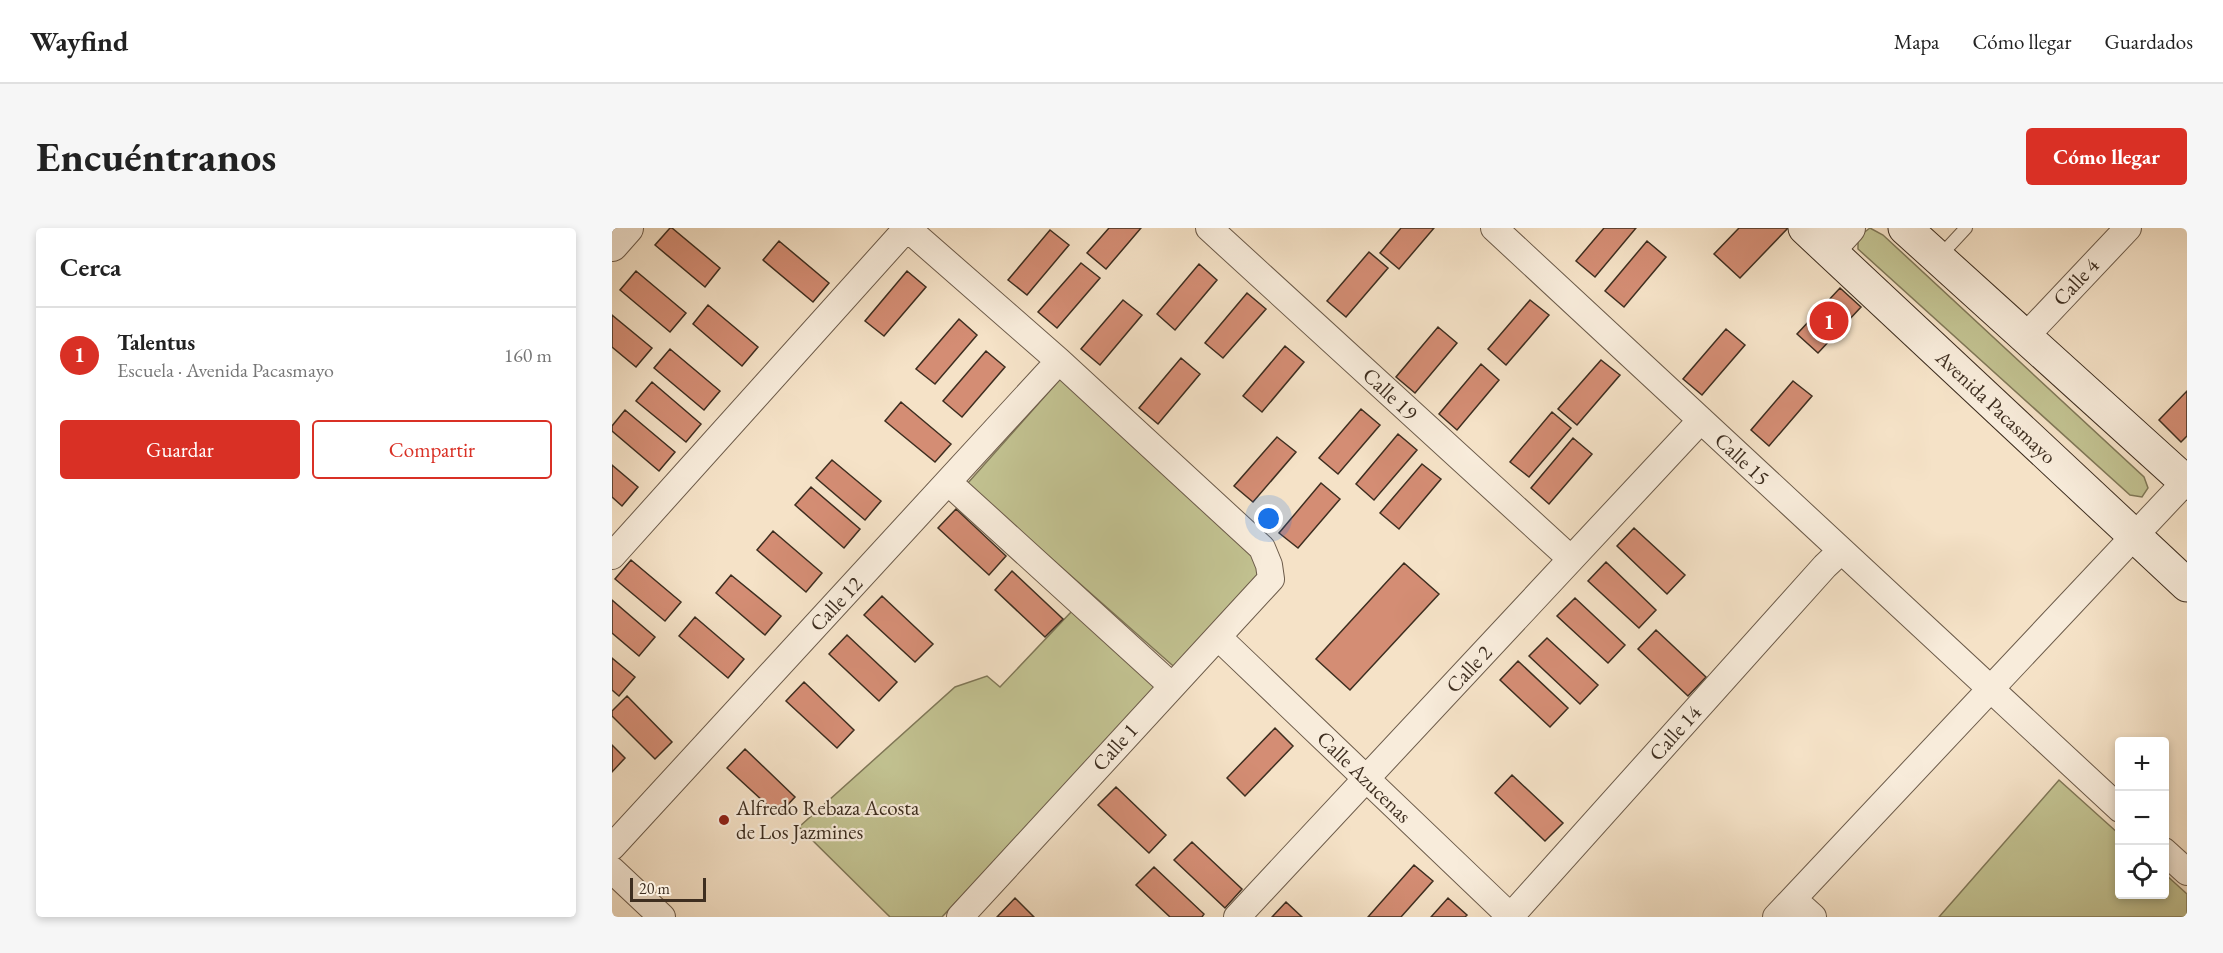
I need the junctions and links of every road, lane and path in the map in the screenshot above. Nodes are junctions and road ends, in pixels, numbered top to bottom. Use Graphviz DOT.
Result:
graph roads {
  1 [pos="627,228"];
  2 [pos="907,228"];
  3 [pos="1209,228"];
  4 [pos="1494,228"];
  5 [pos="1905,228"];
  6 [pos="1966,228"];
  7 [pos="2128,228"];
  8 [pos="1828,235"];
  9 [pos="612,245"];
  10 [pos="1938,258"];
  11 [pos="2025,337"];
  12 [pos="1059,361"];
  13 [pos="1701,420"];
  14 [pos="948,482"];
  15 [pos="2186,482"];
  16 [pos="2135,536"];
  17 [pos="1841,551"];
  18 [pos="612,556"];
  19 [pos="1571,560"];
  20 [pos="2187,585"];
  21 [pos="1218,637"];
  22 [pos="1172,686"];
  23 [pos="1990,689"];
  24 [pos="1366,779"];
  25 [pos="2115,804"];
  26 [pos="612,847"];
  27 [pos="2169,856"];
  28 [pos="612,870"];
  29 [pos="2187,872"];
  30 [pos="1793,899"];
  31 [pos="662,917"];
  32 [pos="960,917"];
  33 [pos="1237,917"];
  34 [pos="1511,917"];
  35 [pos="1776,917"];
  36 [pos="1813,917"];
  1 -- 9 [label="street"];
  2 -- 12 [label="street"];
  2 -- 18 [label="street"];
  3 -- 19 [label="street, Calle 19"];
  4 -- 13 [label="street, Calle 15"];
  5 -- 10 [label="main road"];
  6 -- 10 [label="lane"];
  7 -- 11 [label="street, Calle 4"];
  8 -- 16 [label="main road, Avenida Pacasmayo"];
  10 -- 11 [label="main road"];
  11 -- 15 [label="main road"];
  12 -- 14 [label="street, Calle 12"];
  12 -- 21 [label="street, Calle 1"];
  13 -- 17 [label="street, Calle 15"];
  13 -- 19 [label="street, Calle 2"];
  14 -- 22 [label="street"];
  14 -- 26 [label="street, Calle 12"];
  15 -- 16 [label="street"];
  16 -- 20 [label="main road, Avenida Pacasmayo"];
  16 -- 23 [label="street"];
  17 -- 23 [label="street, Calle 15"];
  17 -- 34 [label="street, Calle 14"];
  19 -- 24 [label="street, Calle 2"];
  21 -- 22 [label="street, Calle 1"];
  21 -- 24 [label="street, Calle Azucenas"];
  22 -- 32 [label="street, Calle 1"];
  23 -- 25 [label="street, Calle 15"];
  23 -- 30 [label="street"];
  24 -- 33 [label="street, Calle 2"];
  24 -- 34 [label="street, Calle Azucenas"];
  27 -- 29 [label="street"];
  28 -- 31 [label="street"];
  30 -- 35 [label="street"];
  30 -- 36 [label="street"];
}
